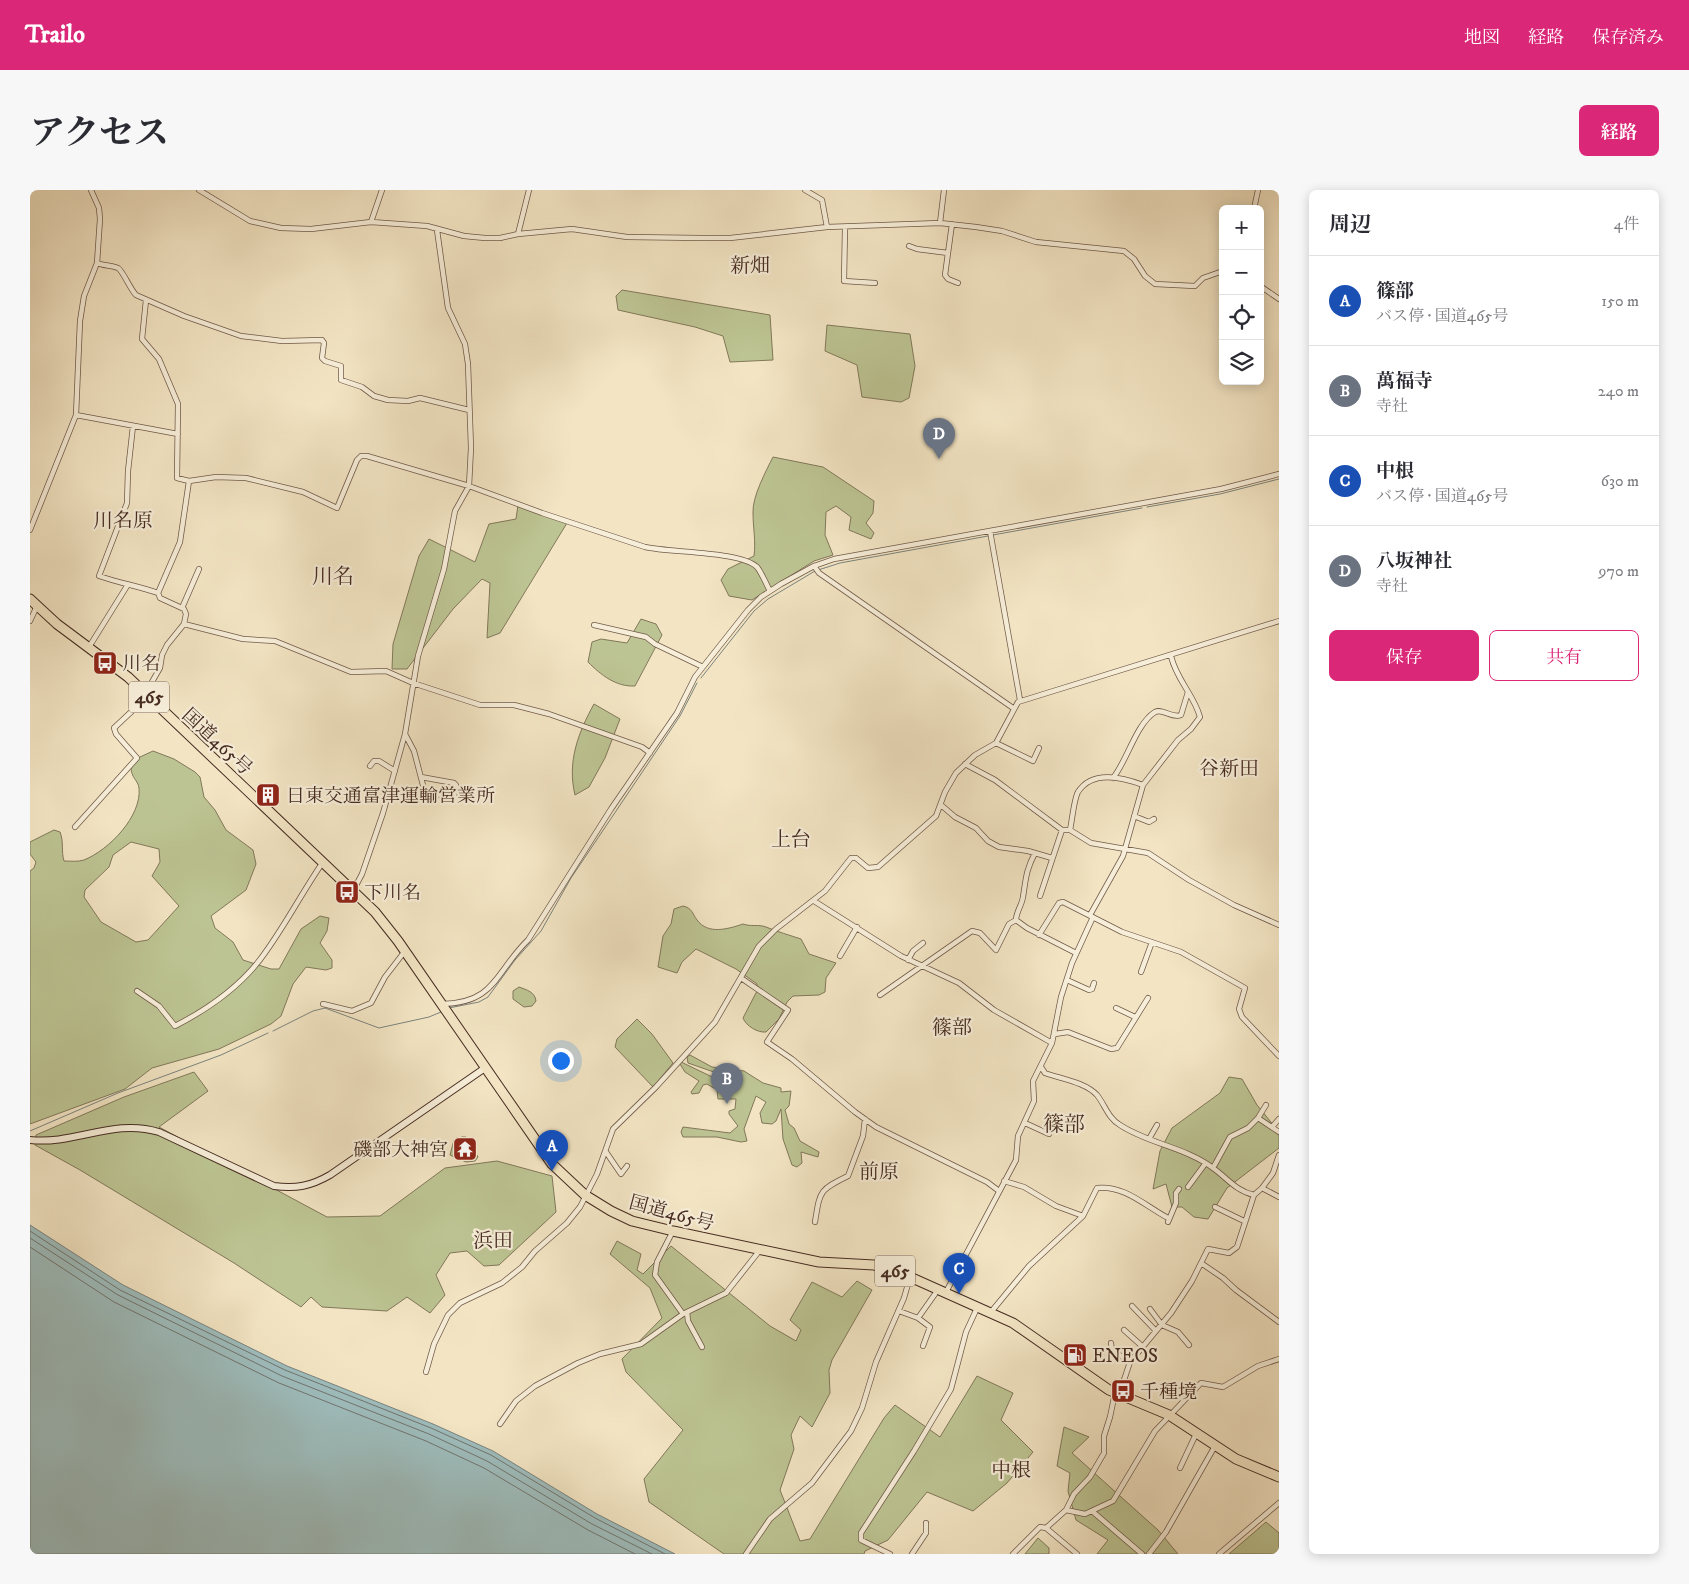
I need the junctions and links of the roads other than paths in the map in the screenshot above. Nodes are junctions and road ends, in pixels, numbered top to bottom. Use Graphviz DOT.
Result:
graph roads {
  1 [pos="91,190"];
  2 [pos="199,190"];
  3 [pos="382,190"];
  4 [pos="529,190"];
  5 [pos="805,190"];
  6 [pos="944,190"];
  7 [pos="1258,190"];
  8 [pos="1255,205"];
  9 [pos="371,222"];
  10 [pos="940,223"];
  11 [pos="952,224"];
  12 [pos="827,227"];
  13 [pos="845,228"];
  14 [pos="437,230"];
  15 [pos="518,234"];
  16 [pos="909,246"];
  17 [pos="948,253"];
  18 [pos="97,263"];
  19 [pos="1219,272"];
  20 [pos="875,283"];
  21 [pos="958,283"];
  22 [pos="1264,289"];
  23 [pos="1279,299"];
  24 [pos="146,300"];
  25 [pos="469,410"];
  26 [pos="76,415"];
  27 [pos="133,426"];
  28 [pos="178,434"];
  29 [pos="1279,474"];
  30 [pos="189,481"];
  31 [pos="469,486"];
  32 [pos="30,530"];
  33 [pos="990,531"];
  34 [pos="199,569"];
  35 [pos="816,569"];
  36 [pos="127,586"];
  37 [pos="770,591"];
  38 [pos="158,593"];
  39 [pos="30,599"];
  40 [pos="37,606"];
  41 [pos="182,608"];
  42 [pos="30,621"];
  43 [pos="1279,621"];
  44 [pos="184,624"];
  45 [pos="594,625"];
  46 [pos="89,647"];
  47 [pos="1171,656"];
  48 [pos="703,667"];
  49 [pos="413,683"];
  50 [pos="1188,692"];
  51 [pos="146,695"];
  52 [pos="1020,700"];
  53 [pos="1013,708"];
  54 [pos="406,734"];
  55 [pos="996,743"];
  56 [pos="1040,748"];
  57 [pos="650,752"];
  58 [pos="964,764"];
  59 [pos="370,766"];
  60 [pos="395,771"];
  61 [pos="421,777"];
  62 [pos="1113,778"];
  63 [pos="1142,785"];
  64 [pos="941,805"];
  65 [pos="1134,816"];
  66 [pos="1154,819"];
  67 [pos="75,827"];
  68 [pos="1057,830"];
  69 [pos="1070,830"];
  70 [pos="1124,848"];
  71 [pos="1035,853"];
  72 [pos="1052,858"];
  73 [pos="323,862"];
  74 [pos="1106,889"];
  75 [pos="353,891"];
  76 [pos="1112,892"];
  77 [pos="1040,896"];
  78 [pos="814,901"];
  79 [pos="1091,916"];
  80 [pos="1016,920"];
  81 [pos="1279,925"];
  82 [pos="857,927"];
  83 [pos="1039,934"];
  84 [pos="1152,942"];
  85 [pos="923,943"];
  86 [pos="405,951"];
  87 [pos="1076,953"];
  88 [pos="840,956"];
  89 [pos="908,960"];
  90 [pos="921,966"];
  91 [pos="1141,972"];
  92 [pos="741,978"];
  93 [pos="1067,980"];
  94 [pos="1094,983"];
  95 [pos="137,990"];
  96 [pos="880,995"];
  97 [pos="1148,998"];
  98 [pos="323,1004"];
  99 [pos="444,1008"];
  100 [pos="1116,1008"];
  101 [pos="1135,1017"];
  102 [pos="1055,1034"];
  103 [pos="1052,1043"];
  104 [pos="1279,1056"];
  105 [pos="1041,1067"];
  106 [pos="485,1068"];
  107 [pos="1266,1105"];
  108 [pos="1258,1118"];
  109 [pos="865,1119"];
  110 [pos="1279,1119"];
  111 [pos="1025,1123"];
  112 [pos="1157,1125"];
  113 [pos="1272,1127"];
  114 [pos="1279,1132"];
  115 [pos="1049,1134"];
  116 [pos="1150,1139"];
  117 [pos="33,1140"];
  118 [pos="606,1152"];
  119 [pos="1279,1155"];
  120 [pos="1205,1164"];
  121 [pos="627,1166"];
  122 [pos="1213,1168"];
  123 [pos="1004,1181"];
  124 [pos="1188,1187"];
  125 [pos="1262,1188"];
  126 [pos="1179,1189"];
  127 [pos="999,1191"];
  128 [pos="585,1195"];
  129 [pos="1254,1195"];
  130 [pos="1279,1197"];
  131 [pos="1215,1207"];
  132 [pos="1083,1216"];
  133 [pos="1244,1221"];
  134 [pos="815,1222"];
  135 [pos="673,1231"];
  136 [pos="760,1250"];
  137 [pos="1200,1263"];
  138 [pos="910,1277"];
  139 [pos="946,1292"];
  140 [pos="935,1294"];
  141 [pos="978,1306"];
  142 [pos="1132,1306"];
  143 [pos="1150,1309"];
  144 [pos="899,1310"];
  145 [pos="991,1312"];
  146 [pos="685,1313"];
  147 [pos="918,1318"];
  148 [pos="1279,1322"];
  149 [pos="1162,1325"];
  150 [pos="1124,1330"];
  151 [pos="1156,1331"];
  152 [pos="1110,1343"];
  153 [pos="1189,1345"];
  154 [pos="923,1346"];
  155 [pos="702,1347"];
  156 [pos="1143,1348"];
  157 [pos="1279,1359"];
  158 [pos="1130,1362"];
  159 [pos="426,1372"];
  160 [pos="1117,1394"];
  161 [pos="1169,1415"];
  162 [pos="500,1424"];
  163 [pos="1196,1434"];
  164 [pos="1215,1446"];
  165 [pos="1180,1468"];
  166 [pos="1279,1477"];
  167 [pos="1279,1503"];
  168 [pos="1066,1510"];
  169 [pos="1092,1511"];
  170 [pos="926,1524"];
  171 [pos="1046,1528"];
  172 [pos="746,1554"];
  173 [pos="890,1554"];
  174 [pos="912,1554"];
  175 [pos="1014,1554"];
  176 [pos="1076,1554"];
  177 [pos="1142,1554"];
  178 [pos="1149,1554"];
  179 [pos="1219,1554"];
  1 -- 18 [label="street"];
  2 -- 9 [label="street"];
  3 -- 9 [label="street"];
  4 -- 15 [label="street"];
  5 -- 12 [label="street"];
  6 -- 10 [label="street"];
  7 -- 8 [label="street"];
  9 -- 14 [label="street"];
  10 -- 11 [label="street"];
  10 -- 13 [label="street"];
  11 -- 17 [label="street"];
  11 -- 19 [label="street"];
  12 -- 13 [label="street"];
  12 -- 15 [label="street"];
  13 -- 20 [label="street"];
  14 -- 15 [label="street"];
  14 -- 25 [label="street"];
  16 -- 17 [label="street"];
  17 -- 21 [label="street"];
  18 -- 24 [label="street"];
  18 -- 26 [label="street"];
  22 -- 23 [label="street"];
  24 -- 25 [label="street"];
  24 -- 28 [label="street"];
  25 -- 31 [label="street"];
  26 -- 27 [label="street"];
  26 -- 32 [label="street"];
  27 -- 28 [label="street"];
  27 -- 36 [label="street"];
  28 -- 30 [label="street"];
  29 -- 33 [label="street"];
  30 -- 31 [label="street"];
  30 -- 38 [label="street"];
  31 -- 37 [label="street"];
  31 -- 49 [label="street"];
  33 -- 35 [label="street"];
  33 -- 52 [label="street"];
  34 -- 41 [label="street"];
  35 -- 37 [label="street"];
  35 -- 53 [label="street"];
  36 -- 38 [label="street"];
  36 -- 46 [label="street"];
  37 -- 48 [label="street"];
  38 -- 41 [label="street"];
  39 -- 40 [label="highway, 国道465号 / 465"];
  40 -- 42 [label="street"];
  40 -- 46 [label="highway, 国道465号 / 465"];
  41 -- 44 [label="street"];
  43 -- 47 [label="street"];
  44 -- 49 [label="street"];
  44 -- 51 [label="street"];
  45 -- 48 [label="street"];
  46 -- 51 [label="highway, 国道465号 / 465"];
  47 -- 50 [label="street"];
  47 -- 52 [label="street"];
  48 -- 57 [label="street"];
  49 -- 54 [label="street"];
  49 -- 57 [label="street"];
  50 -- 62 [label="street"];
  50 -- 63 [label="street"];
  51 -- 67 [label="street"];
  51 -- 73 [label="highway, 国道465号 / 465"];
  52 -- 53 [label="street"];
  53 -- 55 [label="street"];
  54 -- 60 [label="street"];
  54 -- 61 [label="street"];
  55 -- 56 [label="street"];
  55 -- 58 [label="street"];
  57 -- 99 [label="street"];
  58 -- 64 [label="street"];
  58 -- 68 [label="street"];
  59 -- 60 [label="street"];
  60 -- 75 [label="street"];
  61 -- 61 [label="street"];
  62 -- 63 [label="street"];
  62 -- 69 [label="street"];
  63 -- 65 [label="street"];
  64 -- 71 [label="street"];
  64 -- 78 [label="street"];
  65 -- 66 [label="street"];
  65 -- 70 [label="street"];
  68 -- 69 [label="street"];
  68 -- 72 [label="street"];
  69 -- 70 [label="street"];
  70 -- 74 [label="street"];
  70 -- 81 [label="street"];
  71 -- 72 [label="street"];
  71 -- 80 [label="street"];
  72 -- 77 [label="street"];
  73 -- 75 [label="highway, 国道465号 / 465"];
  73 -- 95 [label="street"];
  74 -- 76 [label="street"];
  74 -- 79 [label="street"];
  75 -- 86 [label="highway, 国道465号 / 465"];
  78 -- 82 [label="street"];
  78 -- 92 [label="street"];
  79 -- 83 [label="street"];
  79 -- 84 [label="street"];
  79 -- 87 [label="street"];
  80 -- 83 [label="street"];
  80 -- 90 [label="street"];
  82 -- 88 [label="street"];
  82 -- 89 [label="street"];
  83 -- 87 [label="street"];
  84 -- 91 [label="street"];
  84 -- 104 [label="street"];
  85 -- 89 [label="street"];
  86 -- 98 [label="street"];
  86 -- 99 [label="highway, 国道465号 / 465"];
  87 -- 93 [label="street"];
  89 -- 90 [label="street"];
  90 -- 96 [label="street"];
  90 -- 103 [label="street"];
  92 -- 109 [label="street"];
  92 -- 118 [label="street"];
  93 -- 94 [label="street"];
  93 -- 102 [label="street"];
  97 -- 101 [label="street"];
  99 -- 106 [label="highway, 国道465号 / 465"];
  100 -- 101 [label="street"];
  101 -- 102 [label="street"];
  102 -- 103 [label="street"];
  103 -- 105 [label="street"];
  105 -- 111 [label="street"];
  105 -- 116 [label="street"];
  106 -- 117 [label="street"];
  106 -- 128 [label="highway, 国道465号 / 465"];
  107 -- 108 [label="street"];
  108 -- 113 [label="street"];
  108 -- 122 [label="street"];
  109 -- 127 [label="street"];
  109 -- 134 [label="street"];
  110 -- 113 [label="street"];
  111 -- 115 [label="street"];
  111 -- 123 [label="street"];
  112 -- 116 [label="street"];
  113 -- 114 [label="street"];
  116 -- 120 [label="street"];
  118 -- 121 [label="street"];
  118 -- 128 [label="street"];
  119 -- 125 [label="street"];
  120 -- 122 [label="street"];
  120 -- 124 [label="street"];
  122 -- 129 [label="street"];
  123 -- 127 [label="street"];
  123 -- 132 [label="street"];
  125 -- 129 [label="street"];
  125 -- 130 [label="street"];
  126 -- 132 [label="street"];
  127 -- 139 [label="street"];
  128 -- 135 [label="highway, 国道465号 / 465"];
  128 -- 159 [label="street"];
  129 -- 133 [label="street"];
  131 -- 133 [label="street"];
  132 -- 145 [label="street"];
  133 -- 137 [label="street"];
  135 -- 136 [label="highway, 国道465号 / 465"];
  135 -- 146 [label="street"];
  136 -- 138 [label="highway, 国道465号 / 465"];
  136 -- 146 [label="street"];
  137 -- 148 [label="street"];
  137 -- 149 [label="street"];
  138 -- 139 [label="highway, 国道465号 / 465"];
  138 -- 144 [label="street"];
  139 -- 141 [label="highway, 国道465号 / 465"];
  140 -- 147 [label="street"];
  141 -- 145 [label="highway, 国道465号 / 465"];
  141 -- 173 [label="street"];
  142 -- 151 [label="street"];
  143 -- 149 [label="street"];
  144 -- 147 [label="street"];
  144 -- 172 [label="street"];
  145 -- 160 [label="highway, 国道465号 / 465"];
  146 -- 155 [label="street"];
  146 -- 162 [label="street"];
  147 -- 154 [label="street"];
  149 -- 151 [label="street"];
  149 -- 153 [label="street"];
  150 -- 156 [label="street"];
  151 -- 156 [label="street"];
  152 -- 158 [label="street"];
  156 -- 158 [label="street"];
  157 -- 161 [label="street"];
  158 -- 160 [label="street"];
  160 -- 161 [label="highway, 国道465号 / 465"];
  160 -- 168 [label="street"];
  161 -- 163 [label="highway, 国道465号 / 465"];
  161 -- 169 [label="street"];
  163 -- 164 [label="highway, 国道465号 / 465"];
  163 -- 165 [label="street"];
  164 -- 166 [label="highway, 国道465号 / 465"];
  164 -- 178 [label="street"];
  167 -- 179 [label="street"];
  168 -- 169 [label="street"];
  168 -- 171 [label="street"];
  169 -- 177 [label="street"];
  170 -- 174 [label="street"];
  171 -- 175 [label="street"];
  171 -- 176 [label="street"];
}
